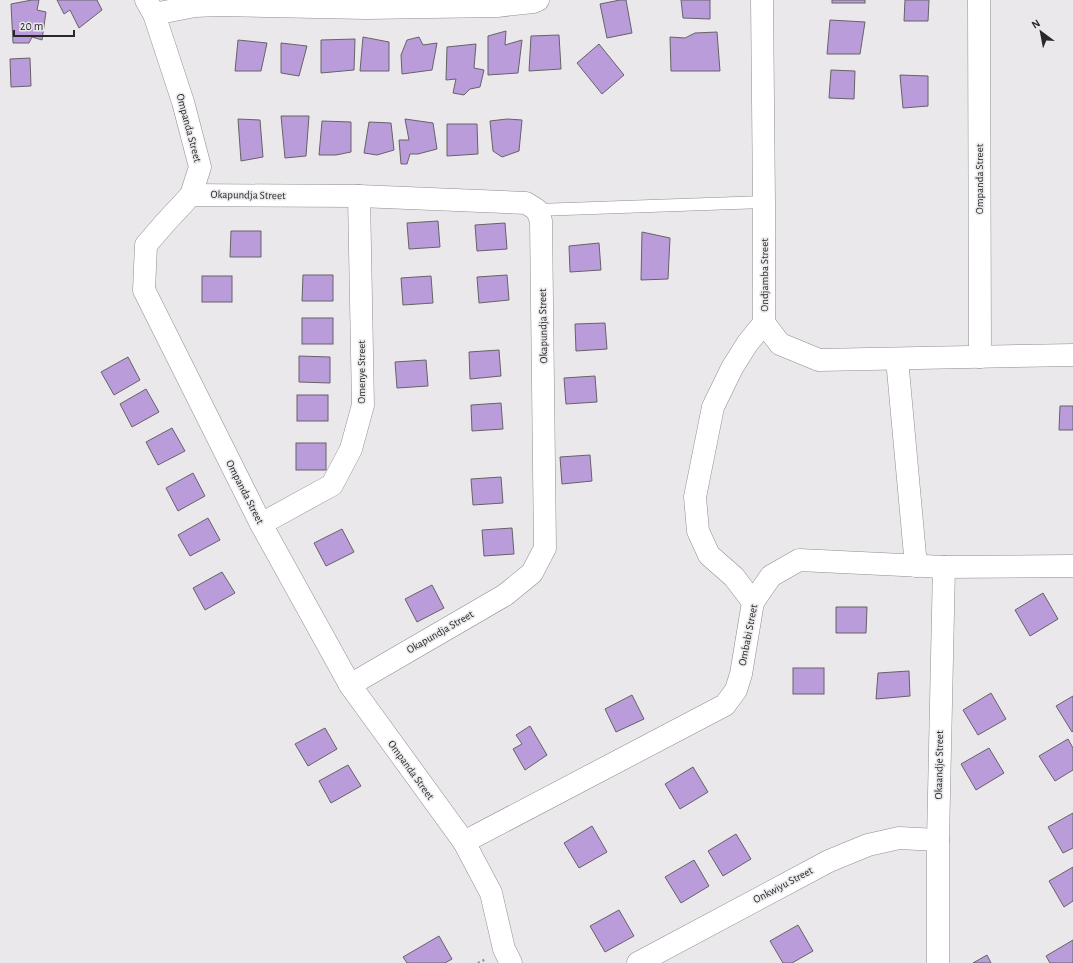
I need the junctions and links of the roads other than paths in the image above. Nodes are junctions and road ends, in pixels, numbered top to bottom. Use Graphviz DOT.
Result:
graph roads {
  1 [pos="538,0"];
  2 [pos="762,0"];
  3 [pos="979,0"];
  4 [pos="150,7"];
  5 [pos="192,195"];
  6 [pos="359,196"];
  7 [pos="764,202"];
  8 [pos="537,210"];
  9 [pos="764,323"];
  10 [pos="1073,355"];
  11 [pos="980,357"];
  12 [pos="897,358"];
  13 [pos="261,524"];
  14 [pos="916,566"];
  15 [pos="1073,566"];
  16 [pos="944,567"];
  17 [pos="753,602"];
  18 [pos="350,685"];
  19 [pos="938,840"];
  20 [pos="464,842"];
  21 [pos="511,963"];
  22 [pos="638,963"];
  23 [pos="938,963"];
  1 -- 4 [label="street"];
  2 -- 7 [label="street, Ondjamba Street"];
  3 -- 11 [label="street, Ompanda Street"];
  4 -- 5 [label="street, Ompanda Street"];
  5 -- 6 [label="street, Okapundja Street"];
  5 -- 13 [label="street, Ompanda Street"];
  6 -- 8 [label="street, Okapundja Street"];
  6 -- 13 [label="street, Omenye Street"];
  7 -- 8 [label="lane"];
  7 -- 9 [label="street, Ondjamba Street"];
  8 -- 18 [label="street, Okapundja Street"];
  9 -- 12 [label="street, Ondjamba Street"];
  9 -- 17 [label="street"];
  10 -- 11 [label="street, Ondjamba Street"];
  11 -- 12 [label="street, Ondjamba Street"];
  12 -- 14 [label="street"];
  13 -- 18 [label="street, Ompanda Street"];
  14 -- 16 [label="street, Ombabi Street"];
  14 -- 17 [label="street, Ombabi Street"];
  15 -- 16 [label="street, Ombabi Street"];
  16 -- 19 [label="street, Okaandje Street"];
  17 -- 20 [label="street, Ombabi Street"];
  18 -- 20 [label="street, Ompanda Street"];
  19 -- 22 [label="street, Onkwiyu Street"];
  19 -- 23 [label="street, Okaandje Street"];
  20 -- 21 [label="street, Ompanda Street"];
}
